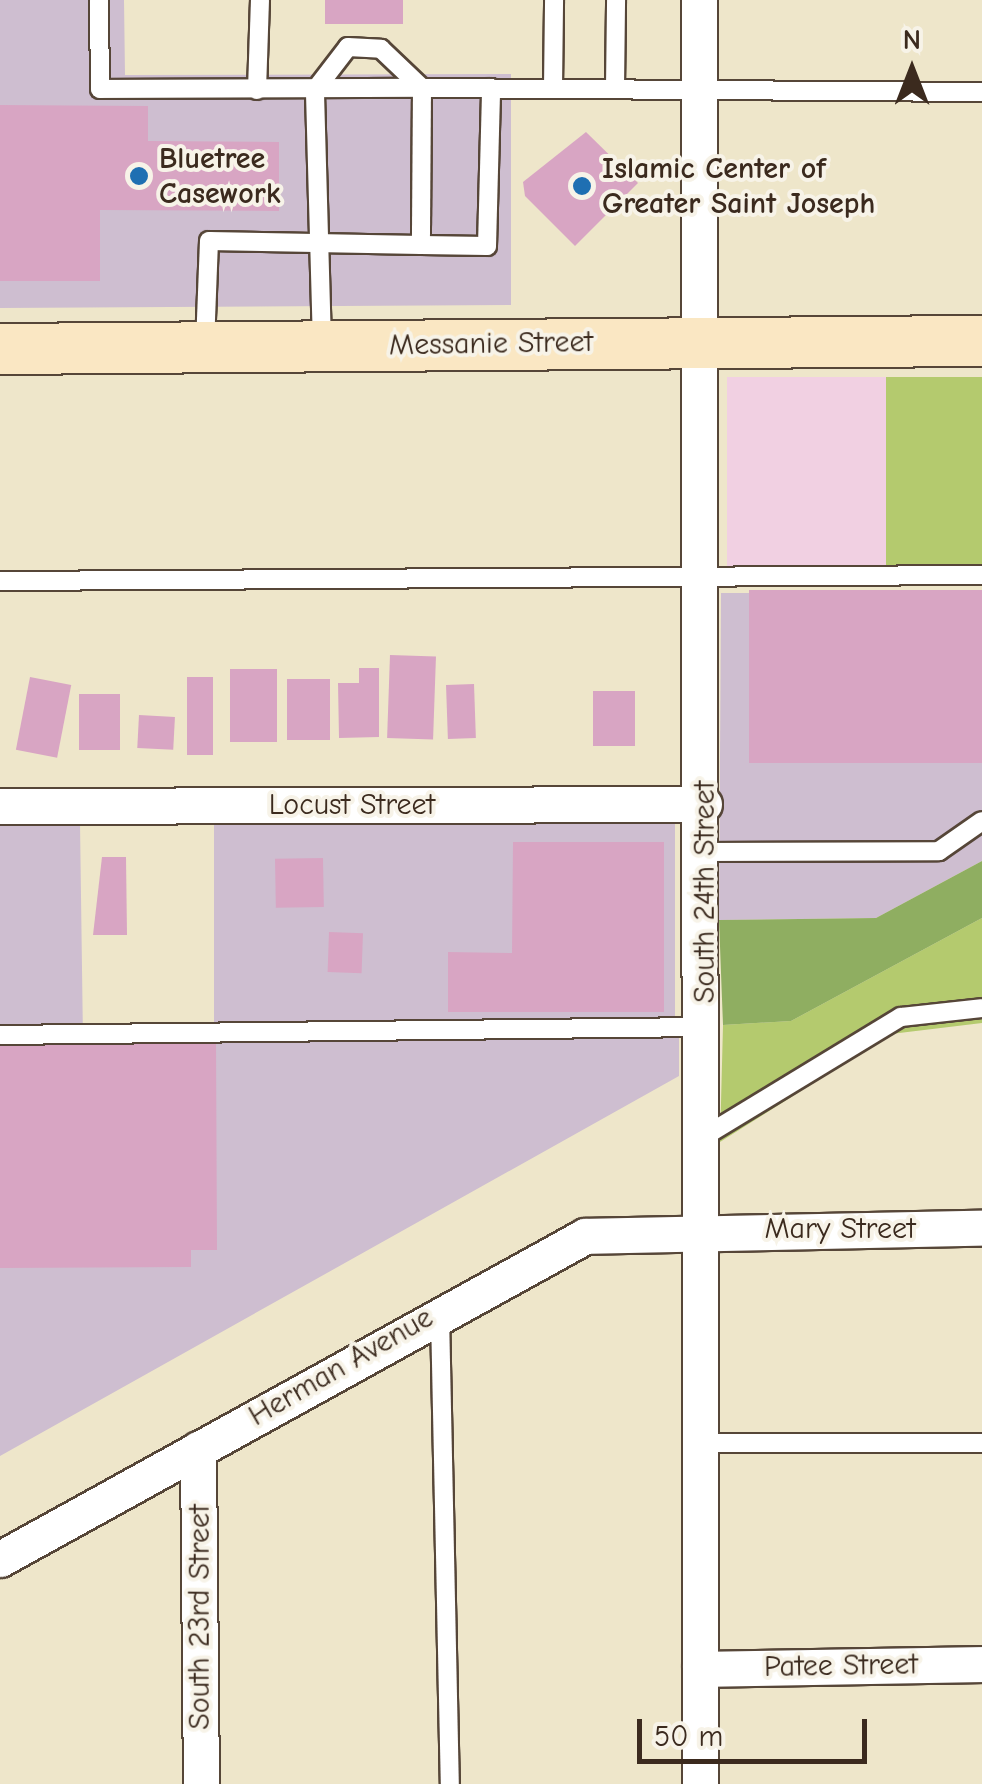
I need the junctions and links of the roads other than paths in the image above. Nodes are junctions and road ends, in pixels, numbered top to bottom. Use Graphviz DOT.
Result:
graph roads {
  1 [pos="99,0"];
  2 [pos="260,0"];
  3 [pos="554,0"];
  4 [pos="616,0"];
  5 [pos="699,0"];
  6 [pos="553,87"];
  7 [pos="615,87"];
  8 [pos="422,88"];
  9 [pos="492,88"];
  10 [pos="700,88"];
  11 [pos="257,90"];
  12 [pos="316,90"];
  13 [pos="982,92"];
  14 [pos="316,244"];
  15 [pos="421,245"];
  16 [pos="699,341"];
  17 [pos="982,341"];
  18 [pos="322,345"];
  19 [pos="205,346"];
  20 [pos="0,349"];
  21 [pos="982,575"];
  22 [pos="702,577"];
  23 [pos="0,580"];
  24 [pos="704,804"];
  25 [pos="0,806"];
  26 [pos="982,821"];
  27 [pos="704,852"];
  28 [pos="982,1008"];
  29 [pos="705,1027"];
  30 [pos="0,1035"];
  31 [pos="700,1138"];
  32 [pos="982,1228"];
  33 [pos="698,1230"];
  34 [pos="440,1310"];
  35 [pos="699,1443"];
  36 [pos="982,1443"];
  37 [pos="198,1450"];
  38 [pos="0,1558"];
  39 [pos="982,1664"];
  40 [pos="700,1669"];
  41 [pos="201,1784"];
  42 [pos="450,1784"];
  43 [pos="700,1784"];
  1 -- 11 [label="lane"];
  2 -- 11 [label="lane"];
  3 -- 6 [label="lane"];
  4 -- 7 [label="lane"];
  5 -- 10 [label="street, South 24th Street"];
  6 -- 7 [label="lane"];
  6 -- 9 [label="lane"];
  7 -- 10 [label="lane"];
  8 -- 9 [label="lane"];
  8 -- 12 [label="lane"];
  8 -- 12 [label="lane"];
  8 -- 15 [label="lane"];
  9 -- 15 [label="lane"];
  10 -- 13 [label="lane"];
  10 -- 16 [label="street, South 24th Street"];
  11 -- 12 [label="lane"];
  12 -- 14 [label="lane"];
  14 -- 15 [label="lane"];
  14 -- 18 [label="lane"];
  14 -- 19 [label="lane"];
  16 -- 17 [label="street, Messanie Street"];
  16 -- 18 [label="street, Messanie Street"];
  16 -- 22 [label="street, South 24th Street"];
  18 -- 19 [label="street, Messanie Street"];
  19 -- 20 [label="street, Messanie Street"];
  21 -- 22 [label="lane"];
  22 -- 23 [label="lane"];
  22 -- 24 [label="street, South 24th Street"];
  24 -- 25 [label="street, Locust Street"];
  24 -- 27 [label="street, South 24th Street"];
  26 -- 27 [label="lane"];
  27 -- 29 [label="street, South 24th Street"];
  28 -- 31 [label="lane"];
  29 -- 30 [label="lane"];
  29 -- 31 [label="street, South 24th Street"];
  31 -- 33 [label="street, South 24th Street"];
  32 -- 33 [label="street, Mary Street"];
  33 -- 34 [label="street, Herman Avenue"];
  33 -- 35 [label="street, South 24th Street"];
  34 -- 37 [label="street, Herman Avenue"];
  34 -- 42 [label="lane"];
  35 -- 36 [label="lane"];
  35 -- 40 [label="street, South 24th Street"];
  37 -- 38 [label="street, Herman Avenue"];
  37 -- 41 [label="street, South 23rd Street"];
  39 -- 40 [label="street, Patee Street"];
  40 -- 43 [label="street, South 24th Street"];
}
